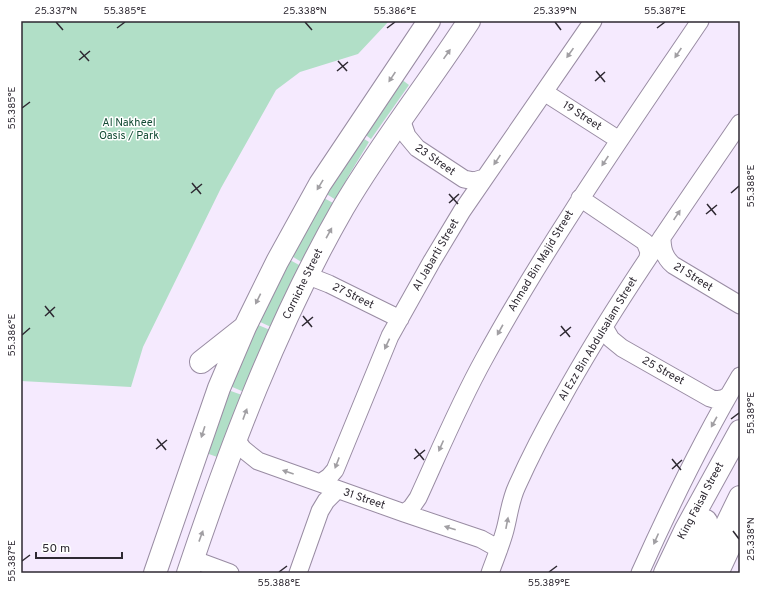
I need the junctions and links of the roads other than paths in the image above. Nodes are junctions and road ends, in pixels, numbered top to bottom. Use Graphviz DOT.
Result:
graph roads {
  1 [pos="429,21"];
  2 [pos="469,21"];
  3 [pos="593,21"];
  4 [pos="700,21"];
  5 [pos="405,57"];
  6 [pos="544,92"];
  7 [pos="401,119"];
  8 [pos="740,123"];
  9 [pos="619,140"];
  10 [pos="484,178"];
  11 [pos="580,198"];
  12 [pos="662,237"];
  13 [pos="648,257"];
  14 [pos="306,276"];
  15 [pos="740,305"];
  16 [pos="400,319"];
  17 [pos="245,327"];
  18 [pos="604,327"];
  19 [pos="201,362"];
  20 [pos="740,376"];
  21 [pos="729,395"];
  22 [pos="740,431"];
  23 [pos="236,439"];
  24 [pos="716,473"];
  25 [pos="320,483"];
  26 [pos="337,490"];
  27 [pos="740,497"];
  28 [pos="404,513"];
  29 [pos="740,530"];
  30 [pos="499,548"];
  31 [pos="190,567"];
  32 [pos="158,570"];
  33 [pos="230,573"];
  34 [pos="298,573"];
  35 [pos="490,573"];
  36 [pos="640,573"];
  37 [pos="665,573"];
  38 [pos="683,573"];
  39 [pos="703,573"];
  40 [pos="720,573"];
  1 -- 5 [label="main road"];
  7 -- 2 [label="main road, Corniche Street, one-way"];
  3 -- 6 [label="street, Al Jabarti Street, one-way"];
  4 -- 9 [label="street, Ahmad Bin Majid Street, one-way"];
  5 -- 7 [label="main road"];
  5 -- 17 [label="main road, one-way"];
  6 -- 9 [label="street, 19 Street"];
  6 -- 10 [label="street, Al Jabarti Street, one-way"];
  7 -- 10 [label="street, 23 Street"];
  14 -- 7 [label="main road, Corniche Street, one-way"];
  12 -- 8 [label="street, Al Ezz Bin Abdulsalam Street, one-way"];
  9 -- 11 [label="street, Ahmad Bin Majid Street, one-way"];
  10 -- 16 [label="street, Al Jabarti Street"];
  11 -- 13 [label="street"];
  11 -- 28 [label="street, Ahmad Bin Majid Street, one-way"];
  12 -- 13 [label="street, Al Ezz Bin Abdulsalam Street"];
  12 -- 15 [label="street, 21 Street"];
  13 -- 18 [label="street, Al Ezz Bin Abdulsalam Street"];
  14 -- 16 [label="street, 27 Street"];
  23 -- 14 [label="main road, Corniche Street, one-way"];
  16 -- 25 [label="street, Al Jabarti Street, one-way"];
  17 -- 19 [label="main road"];
  17 -- 32 [label="main road, one-way"];
  18 -- 21 [label="street, 25 Street"];
  30 -- 18 [label="street, Al Ezz Bin Abdulsalam Street, one-way"];
  20 -- 21 [label="street"];
  21 -- 36 [label="street, one-way"];
  22 -- 24 [label="main road, King Faisal Street"];
  25 -- 23 [label="street, 31 Street, one-way"];
  31 -- 23 [label="main road, Corniche Street, one-way"];
  24 -- 37 [label="main road, King Faisal Street"];
  24 -- 38 [label="main road"];
  25 -- 26 [label="street, 31 Street"];
  26 -- 28 [label="street, 31 Street"];
  26 -- 34 [label="street"];
  27 -- 39 [label="main road"];
  30 -- 28 [label="street, 31 Street, one-way"];
  29 -- 40 [label="street"];
  30 -- 35 [label="street, Al Ezz Bin Abdulsalam Street"];
  31 -- 33 [label="street"];
}
